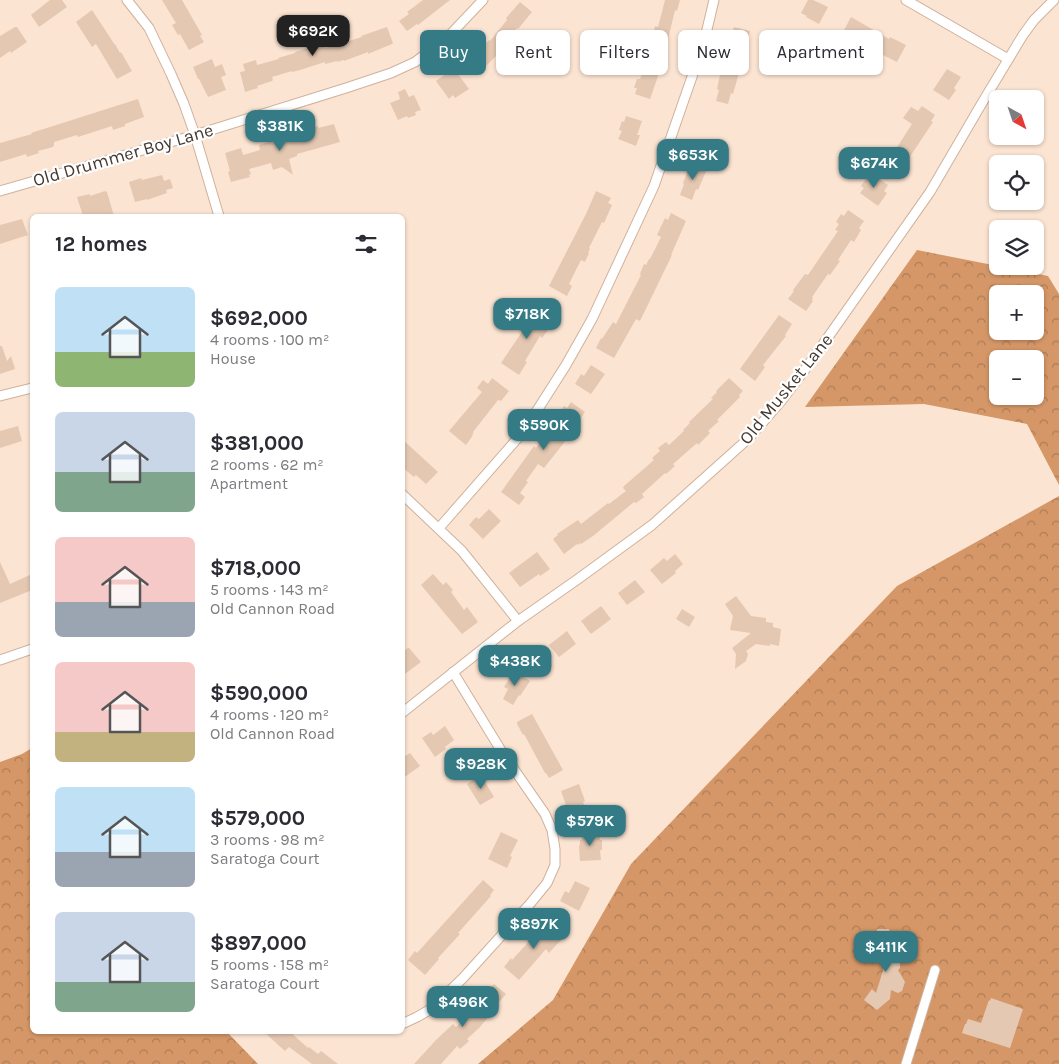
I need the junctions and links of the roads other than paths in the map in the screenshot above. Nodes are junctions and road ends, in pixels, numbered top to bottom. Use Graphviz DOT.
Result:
graph roads {
  1 [pos="127,0"];
  2 [pos="483,0"];
  3 [pos="714,0"];
  4 [pos="906,0"];
  5 [pos="1054,0"];
  6 [pos="1008,59"];
  7 [pos="195,135"];
  8 [pos="0,191"];
  9 [pos="218,214"];
  10 [pos="30,388"];
  11 [pos="0,396"];
  12 [pos="405,497"];
  13 [pos="439,528"];
  14 [pos="518,621"];
  15 [pos="30,651"];
  16 [pos="0,660"];
  17 [pos="452,672"];
  18 [pos="405,711"];
  19 [pos="935,970"];
  20 [pos="405,1023"];
  21 [pos="906,1064"];
  1 -- 7 [label="street"];
  2 -- 7 [label="street, Old Drummer Boy Lane"];
  3 -- 13 [label="street"];
  4 -- 6 [label="street"];
  5 -- 6 [label="street, Old Musket Lane"];
  6 -- 14 [label="street, Old Musket Lane"];
  7 -- 8 [label="street, Old Drummer Boy Lane"];
  7 -- 9 [label="street"];
  10 -- 11 [label="street"];
  12 -- 13 [label="street"];
  13 -- 14 [label="street"];
  14 -- 17 [label="street, Old Musket Lane"];
  15 -- 16 [label="street"];
  17 -- 18 [label="street, Old Musket Lane"];
  17 -- 20 [label="street"];
  19 -- 21 [label="street"];
}
